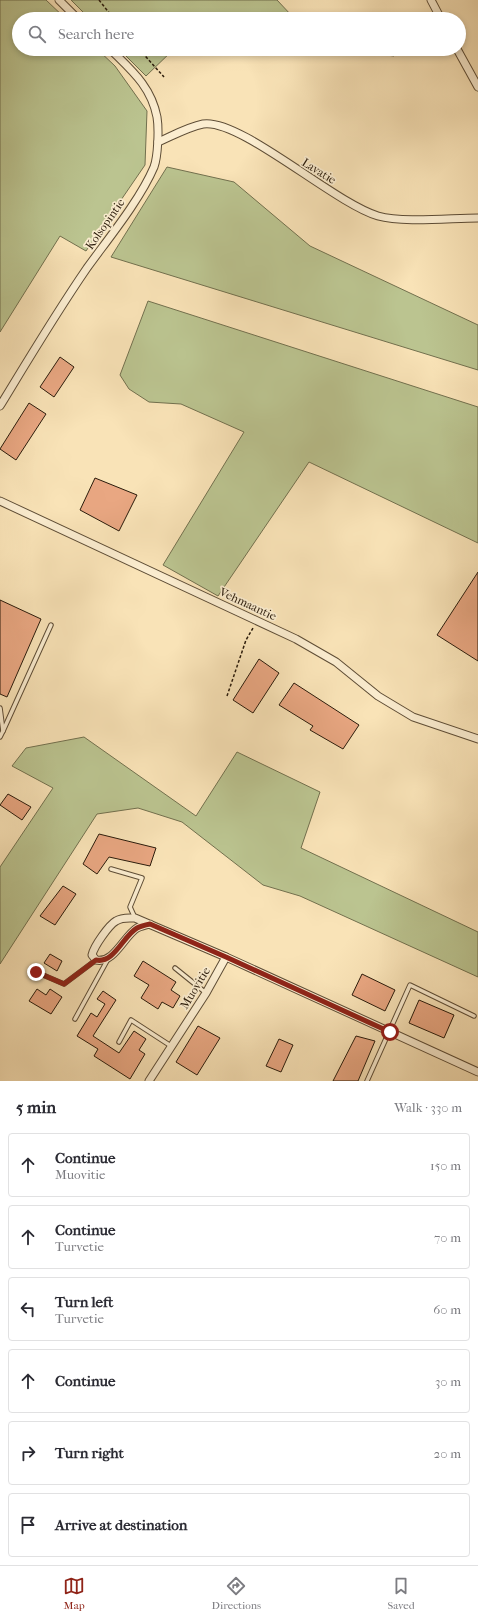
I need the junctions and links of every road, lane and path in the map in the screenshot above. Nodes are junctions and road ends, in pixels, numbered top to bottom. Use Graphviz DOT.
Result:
graph roads {
  1 [pos="58,0"];
  2 [pos="99,0"];
  3 [pos="431,0"];
  4 [pos="71,12"];
  5 [pos="108,12"];
  6 [pos="437,12"];
  7 [pos="117,56"];
  8 [pos="146,56"];
  9 [pos="461,56"];
  10 [pos="164,77"];
  11 [pos="478,87"];
  12 [pos="158,142"];
  13 [pos="478,218"];
  14 [pos="0,406"];
  15 [pos="0,501"];
  16 [pos="257,621"];
  17 [pos="51,625"];
  18 [pos="227,696"];
  19 [pos="0,708"];
  20 [pos="3,731"];
  21 [pos="0,737"];
  22 [pos="478,739"];
  23 [pos="112,869"];
  24 [pos="135,918"];
  25 [pos="150,924"];
  26 [pos="226,957"];
  27 [pos="109,958"];
  28 [pos="96,960"];
  29 [pos="175,968"];
  30 [pos="36,972"];
  31 [pos="206,993"];
  32 [pos="474,1016"];
  33 [pos="75,1019"];
  34 [pos="390,1032"];
  35 [pos="119,1042"];
  36 [pos="171,1046"];
  37 [pos="478,1072"];
  38 [pos="149,1081"];
  39 [pos="367,1081"];
  1 -- 4 [label="street"];
  2 -- 5 [label="path"];
  3 -- 6 [label="street"];
  7 -- 12 [label="street, Kolsopintie"];
  8 -- 10 [label="path"];
  9 -- 11 [label="street"];
  12 -- 13 [label="street, Lavatie"];
  12 -- 14 [label="street, Kolsopintie"];
  15 -- 16 [label="street, Vehmaantie"];
  16 -- 18 [label="path"];
  16 -- 22 [label="street, Vehmaantie"];
  17 -- 20 [label="lane"];
  19 -- 20 [label="lane"];
  20 -- 21 [label="lane"];
  23 -- 24 [label="lane"];
  24 -- 25 [label="street"];
  24 -- 28 [label="street"];
  25 -- 26 [label="street"];
  25 -- 27 [label="street"];
  26 -- 31 [label="street, Muovitie"];
  26 -- 34 [label="street"];
  27 -- 28 [label="street"];
  27 -- 33 [label="lane"];
  28 -- 30 [label="lane"];
  29 -- 31 [label="lane"];
  31 -- 36 [label="street, Muovitie"];
  32 -- 34 [label="lane"];
  34 -- 37 [label="street"];
  34 -- 39 [label="lane"];
  35 -- 36 [label="lane"];
  36 -- 38 [label="street, Muovitie"];
}
